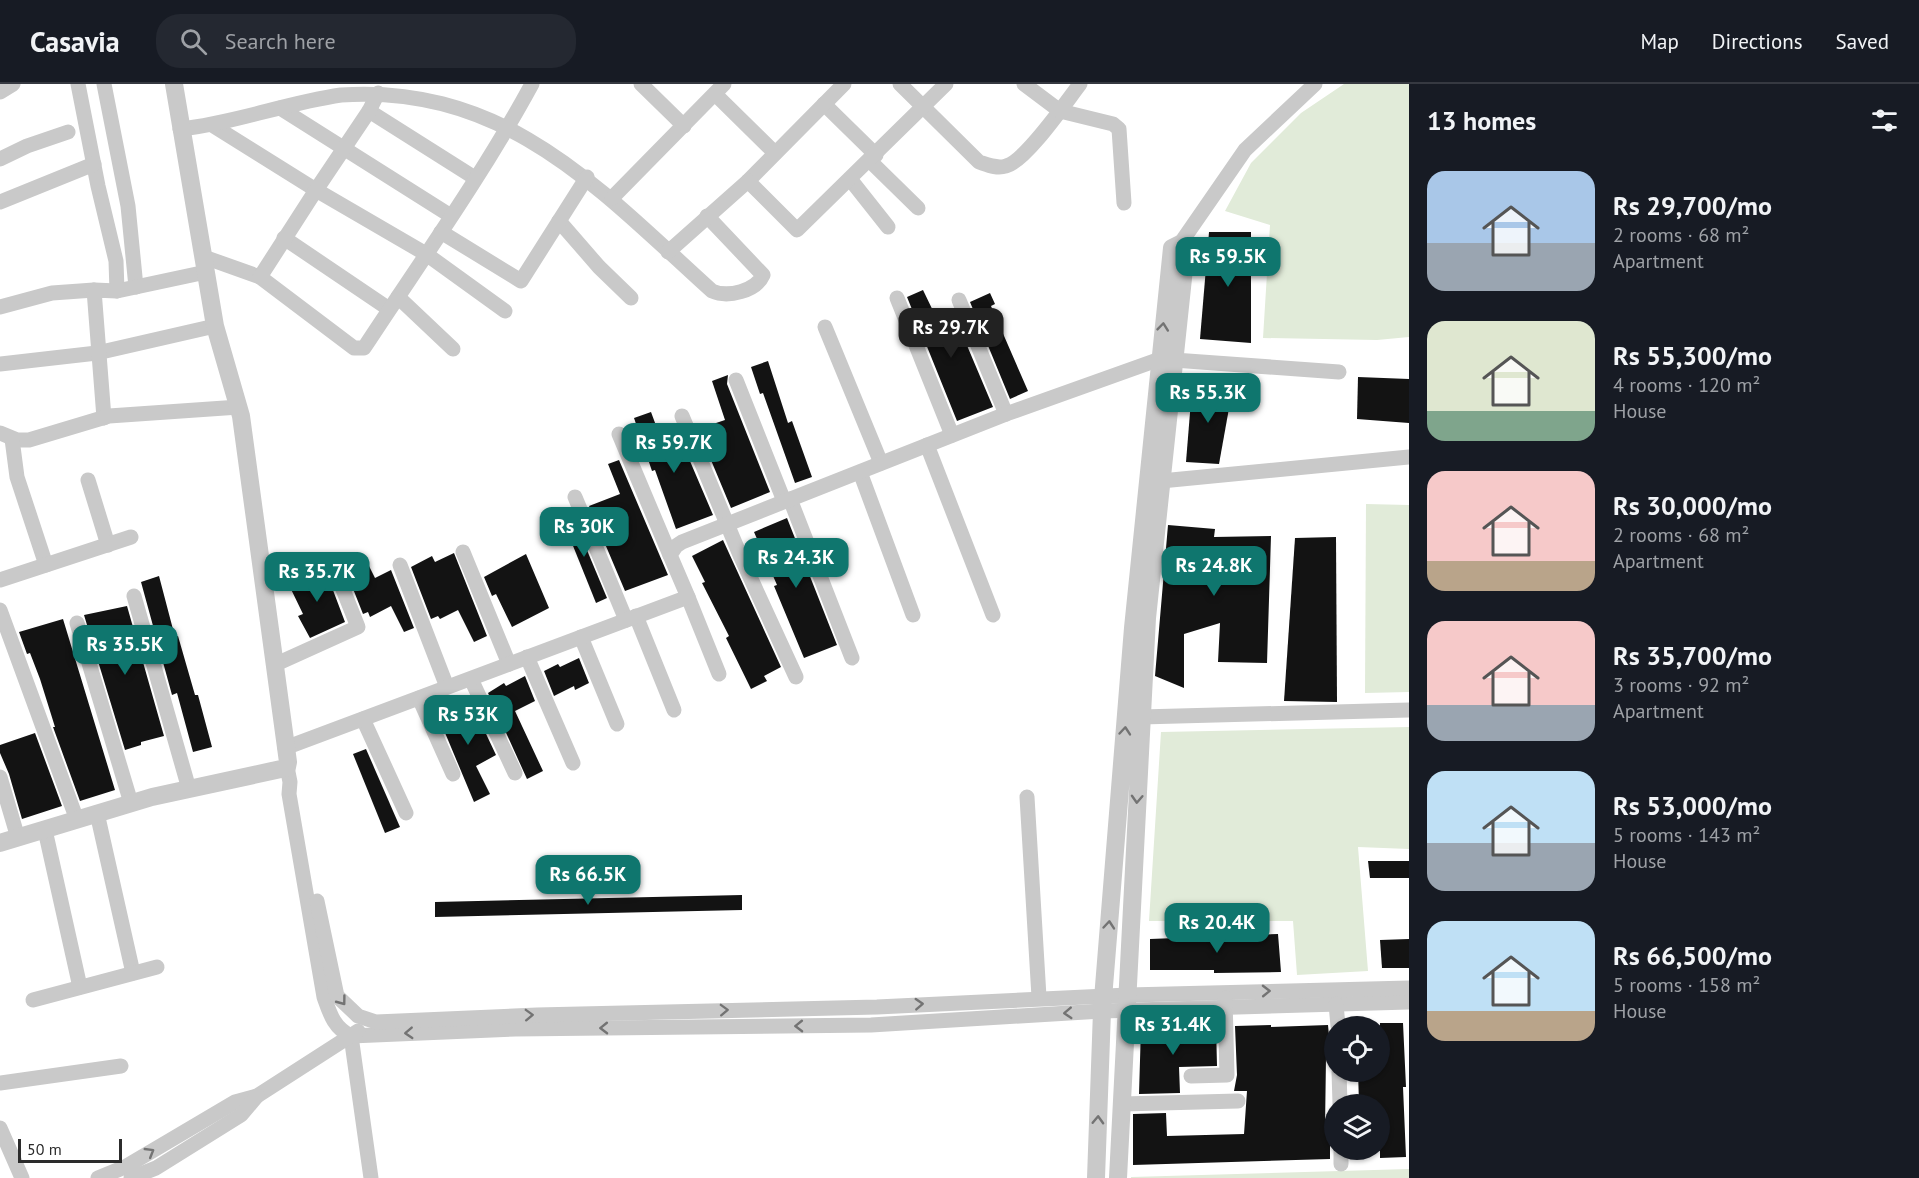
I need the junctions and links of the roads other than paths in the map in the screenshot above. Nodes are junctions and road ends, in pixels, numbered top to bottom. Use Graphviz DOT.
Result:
graph roads {
  1 [pos="13,84"];
  2 [pos="78,84"];
  3 [pos="104,84"];
  4 [pos="174,84"];
  5 [pos="532,84"];
  6 [pos="641,84"];
  7 [pos="844,84"];
  8 [pos="900,84"];
  9 [pos="946,84"];
  10 [pos="1024,84"];
  11 [pos="1080,84"];
  12 [pos="1315,84"];
  13 [pos="399,88"];
  14 [pos="720,89"];
  15 [pos="0,92"];
  16 [pos="378,93"];
  17 [pos="824,104"];
  18 [pos="923,107"];
  19 [pos="280,108"];
  20 [pos="369,111"];
  21 [pos="1060,111"];
  22 [pos="511,122"];
  23 [pos="212,126"];
  24 [pos="684,126"];
  25 [pos="180,129"];
  26 [pos="68,132"];
  27 [pos="344,150"];
  28 [pos="775,153"];
  29 [pos="873,158"];
  30 [pos="0,159"];
  31 [pos="94,164"];
  32 [pos="587,177"];
  33 [pos="476,178"];
  34 [pos="850,179"];
  35 [pos="748,181"];
  36 [pos="316,190"];
  37 [pos="612,198"];
  38 [pos="0,202"];
  39 [pos="1124,203"];
  40 [pos="918,208"];
  41 [pos="451,216"];
  42 [pos="707,216"];
  43 [pos="559,221"];
  44 [pos="888,227"];
  45 [pos="441,232"];
  46 [pos="284,238"];
  47 [pos="1180,244"];
  48 [pos="668,252"];
  49 [pos="426,254"];
  50 [pos="205,265"];
  51 [pos="260,277"];
  52 [pos="136,287"];
  53 [pos="94,290"];
  54 [pos="117,291"];
  55 [pos="631,298"];
  56 [pos="897,298"];
  57 [pos="959,300"];
  58 [pos="393,303"];
  59 [pos="0,308"];
  60 [pos="505,310"];
  61 [pos="215,326"];
  62 [pos="825,327"];
  63 [pos="453,349"];
  64 [pos="97,353"];
  65 [pos="1167,359"];
  66 [pos="0,364"];
  67 [pos="1339,372"];
  68 [pos="736,380"];
  69 [pos="1006,414"];
  70 [pos="682,416"];
  71 [pos="241,417"];
  72 [pos="104,418"];
  73 [pos="620,434"];
  74 [pos="952,435"];
  75 [pos="6,436"];
  76 [pos="927,445"];
  77 [pos="1409,457"];
  78 [pos="881,463"];
  79 [pos="860,472"];
  80 [pos="88,480"];
  81 [pos="1161,480"];
  82 [pos="575,497"];
  83 [pos="787,500"];
  84 [pos="727,524"];
  85 [pos="131,537"];
  86 [pos="108,545"];
  87 [pos="463,552"];
  88 [pos="670,555"];
  89 [pos="46,565"];
  90 [pos="400,565"];
  91 [pos="334,567"];
  92 [pos="1145,572"];
  93 [pos="0,580"];
  94 [pos="134,596"];
  95 [pos="688,597"];
  96 [pos="0,610"];
  97 [pos="913,615"];
  98 [pos="993,615"];
  99 [pos="631,618"];
  100 [pos="78,623"];
  101 [pos="581,637"];
  102 [pos="527,657"];
  103 [pos="852,658"];
  104 [pos="509,664"];
  105 [pos="274,665"];
  106 [pos="719,674"];
  107 [pos="796,677"];
  108 [pos="471,679"];
  109 [pos="447,687"];
  110 [pos="419,698"];
  111 [pos="674,710"];
  112 [pos="1409,710"];
  113 [pos="1141,717"];
  114 [pos="363,719"];
  115 [pos="617,724"];
  116 [pos="285,748"];
  117 [pos="573,763"];
  118 [pos="515,773"];
  119 [pos="453,774"];
  120 [pos="288,775"];
  121 [pos="0,777"];
  122 [pos="189,789"];
  123 [pos="1027,796"];
  124 [pos="130,803"];
  125 [pos="97,813"];
  126 [pos="406,813"];
  127 [pos="77,820"];
  128 [pos="45,830"];
  129 [pos="18,838"];
  130 [pos="0,843"];
  131 [pos="157,967"];
  132 [pos="133,973"];
  133 [pos="80,987"];
  134 [pos="1409,988"];
  135 [pos="1358,996"];
  136 [pos="1039,998"];
  137 [pos="1225,999"];
  138 [pos="33,1000"];
  139 [pos="1409,1002"];
  140 [pos="1127,1003"];
  141 [pos="1103,1004"];
  142 [pos="1336,1004"];
  143 [pos="839,1007"];
  144 [pos="877,1007"];
  145 [pos="1337,1016"];
  146 [pos="372,1021"];
  147 [pos="877,1025"];
  148 [pos="840,1026"];
  149 [pos="351,1036"];
  150 [pos="121,1066"];
  151 [pos="1191,1076"];
  152 [pos="0,1083"];
  153 [pos="257,1096"];
  154 [pos="1238,1101"];
  155 [pos="1122,1104"];
  156 [pos="0,1128"];
  157 [pos="22,1178"];
  158 [pos="98,1178"];
  159 [pos="131,1178"];
  160 [pos="371,1178"];
  161 [pos="1096,1178"];
  162 [pos="1118,1178"];
  1 -- 15 [label="street"];
  2 -- 31 [label="street"];
  3 -- 52 [label="street"];
  4 -- 25 [label="street"];
  5 -- 22 [label="street"];
  6 -- 24 [label="street"];
  7 -- 17 [label="street"];
  8 -- 18 [label="street"];
  9 -- 18 [label="street"];
  10 -- 21 [label="street"];
  11 -- 21 [label="street"];
  12 -- 47 [label="street"];
  13 -- 16 [label="street"];
  13 -- 22 [label="street"];
  14 -- 24 [label="street"];
  14 -- 28 [label="street"];
  16 -- 19 [label="street"];
  16 -- 20 [label="street"];
  17 -- 28 [label="street"];
  17 -- 29 [label="street"];
  18 -- 21 [label="street"];
  18 -- 29 [label="street"];
  19 -- 23 [label="street"];
  19 -- 27 [label="street"];
  20 -- 27 [label="street"];
  20 -- 33 [label="street"];
  21 -- 39 [label="street"];
  22 -- 32 [label="street"];
  22 -- 33 [label="street"];
  23 -- 25 [label="street"];
  23 -- 36 [label="street"];
  24 -- 37 [label="street"];
  25 -- 50 [label="street"];
  26 -- 30 [label="street"];
  27 -- 36 [label="street"];
  27 -- 41 [label="street"];
  28 -- 35 [label="street"];
  29 -- 34 [label="street"];
  29 -- 40 [label="street"];
  31 -- 38 [label="street"];
  31 -- 54 [label="street"];
  32 -- 37 [label="street"];
  32 -- 43 [label="street"];
  33 -- 41 [label="street"];
  34 -- 35 [label="street"];
  34 -- 44 [label="street"];
  35 -- 42 [label="street"];
  36 -- 46 [label="street"];
  36 -- 49 [label="street"];
  37 -- 48 [label="street"];
  41 -- 45 [label="street"];
  42 -- 48 [label="street"];
  42 -- 48 [label="street"];
  43 -- 45 [label="street"];
  43 -- 55 [label="street"];
  45 -- 49 [label="street"];
  46 -- 51 [label="street"];
  46 -- 58 [label="street"];
  47 -- 65 [label="street"];
  49 -- 58 [label="street"];
  49 -- 60 [label="street"];
  50 -- 51 [label="street"];
  50 -- 52 [label="street"];
  50 -- 61 [label="street"];
  51 -- 58 [label="street"];
  52 -- 54 [label="street"];
  53 -- 54 [label="street"];
  53 -- 59 [label="street"];
  53 -- 64 [label="street"];
  56 -- 74 [label="street"];
  57 -- 69 [label="street"];
  58 -- 63 [label="street"];
  61 -- 64 [label="street"];
  61 -- 71 [label="street"];
  62 -- 78 [label="street"];
  64 -- 66 [label="street"];
  64 -- 72 [label="street"];
  65 -- 67 [label="street"];
  65 -- 69 [label="street"];
  65 -- 81 [label="street"];
  65 -- 92 [label="street"];
  68 -- 83 [label="street"];
  69 -- 74 [label="street"];
  70 -- 84 [label="street"];
  71 -- 72 [label="street"];
  71 -- 105 [label="street"];
  72 -- 75 [label="street"];
  73 -- 88 [label="street"];
  74 -- 76 [label="street"];
  75 -- 89 [label="street"];
  76 -- 78 [label="street"];
  76 -- 98 [label="street"];
  77 -- 81 [label="street"];
  78 -- 79 [label="street"];
  79 -- 83 [label="street"];
  79 -- 97 [label="street"];
  80 -- 86 [label="street"];
  81 -- 92 [label="street"];
  82 -- 99 [label="street"];
  83 -- 84 [label="street"];
  83 -- 103 [label="street"];
  84 -- 88 [label="street"];
  84 -- 107 [label="street"];
  85 -- 86 [label="street"];
  86 -- 89 [label="street"];
  87 -- 104 [label="street"];
  88 -- 95 [label="street"];
  89 -- 93 [label="street"];
  90 -- 109 [label="street"];
  91 -- 105 [label="street"];
  92 -- 113 [label="street"];
  141 -- 92 [label="street, one-way"];
  94 -- 122 [label="street"];
  95 -- 99 [label="street"];
  95 -- 106 [label="street"];
  96 -- 127 [label="street"];
  99 -- 101 [label="street"];
  99 -- 111 [label="street"];
  100 -- 124 [label="street"];
  101 -- 102 [label="street"];
  101 -- 115 [label="street"];
  102 -- 104 [label="street"];
  102 -- 117 [label="street"];
  104 -- 108 [label="street"];
  105 -- 116 [label="street"];
  108 -- 109 [label="street"];
  108 -- 118 [label="street"];
  109 -- 110 [label="street"];
  110 -- 114 [label="street"];
  110 -- 119 [label="street"];
  112 -- 113 [label="street"];
  113 -- 140 [label="street, one-way"];
  114 -- 116 [label="street"];
  114 -- 126 [label="street"];
  116 -- 120 [label="street"];
  120 -- 122 [label="street"];
  120 -- 146 [label="street, one-way"];
  120 -- 149 [label="street"];
  121 -- 129 [label="street"];
  122 -- 124 [label="street"];
  123 -- 136 [label="street"];
  124 -- 125 [label="street"];
  125 -- 127 [label="street"];
  125 -- 132 [label="street"];
  127 -- 128 [label="street"];
  128 -- 129 [label="street"];
  128 -- 133 [label="street"];
  129 -- 130 [label="street"];
  131 -- 132 [label="street"];
  132 -- 133 [label="street"];
  133 -- 138 [label="street"];
  134 -- 135 [label="street"];
  137 -- 135 [label="street, one-way"];
  135 -- 139 [label="street"];
  135 -- 142 [label="street"];
  136 -- 141 [label="street"];
  144 -- 136 [label="street, one-way"];
  137 -- 140 [label="street"];
  137 -- 142 [label="street"];
  137 -- 151 [label="street"];
  140 -- 141 [label="street"];
  140 -- 155 [label="street"];
  141 -- 147 [label="street, one-way"];
  161 -- 141 [label="street, one-way"];
  142 -- 145 [label="street"];
  143 -- 144 [label="street"];
  146 -- 143 [label="street, one-way"];
  143 -- 148 [label="street"];
  144 -- 147 [label="street"];
  146 -- 149 [label="street"];
  147 -- 148 [label="street"];
  148 -- 149 [label="street, one-way"];
  149 -- 153 [label="street"];
  149 -- 160 [label="street"];
  150 -- 152 [label="street"];
  158 -- 153 [label="street, one-way"];
  153 -- 159 [label="street"];
  154 -- 155 [label="street"];
  155 -- 162 [label="street"];
  156 -- 157 [label="street"];
}
